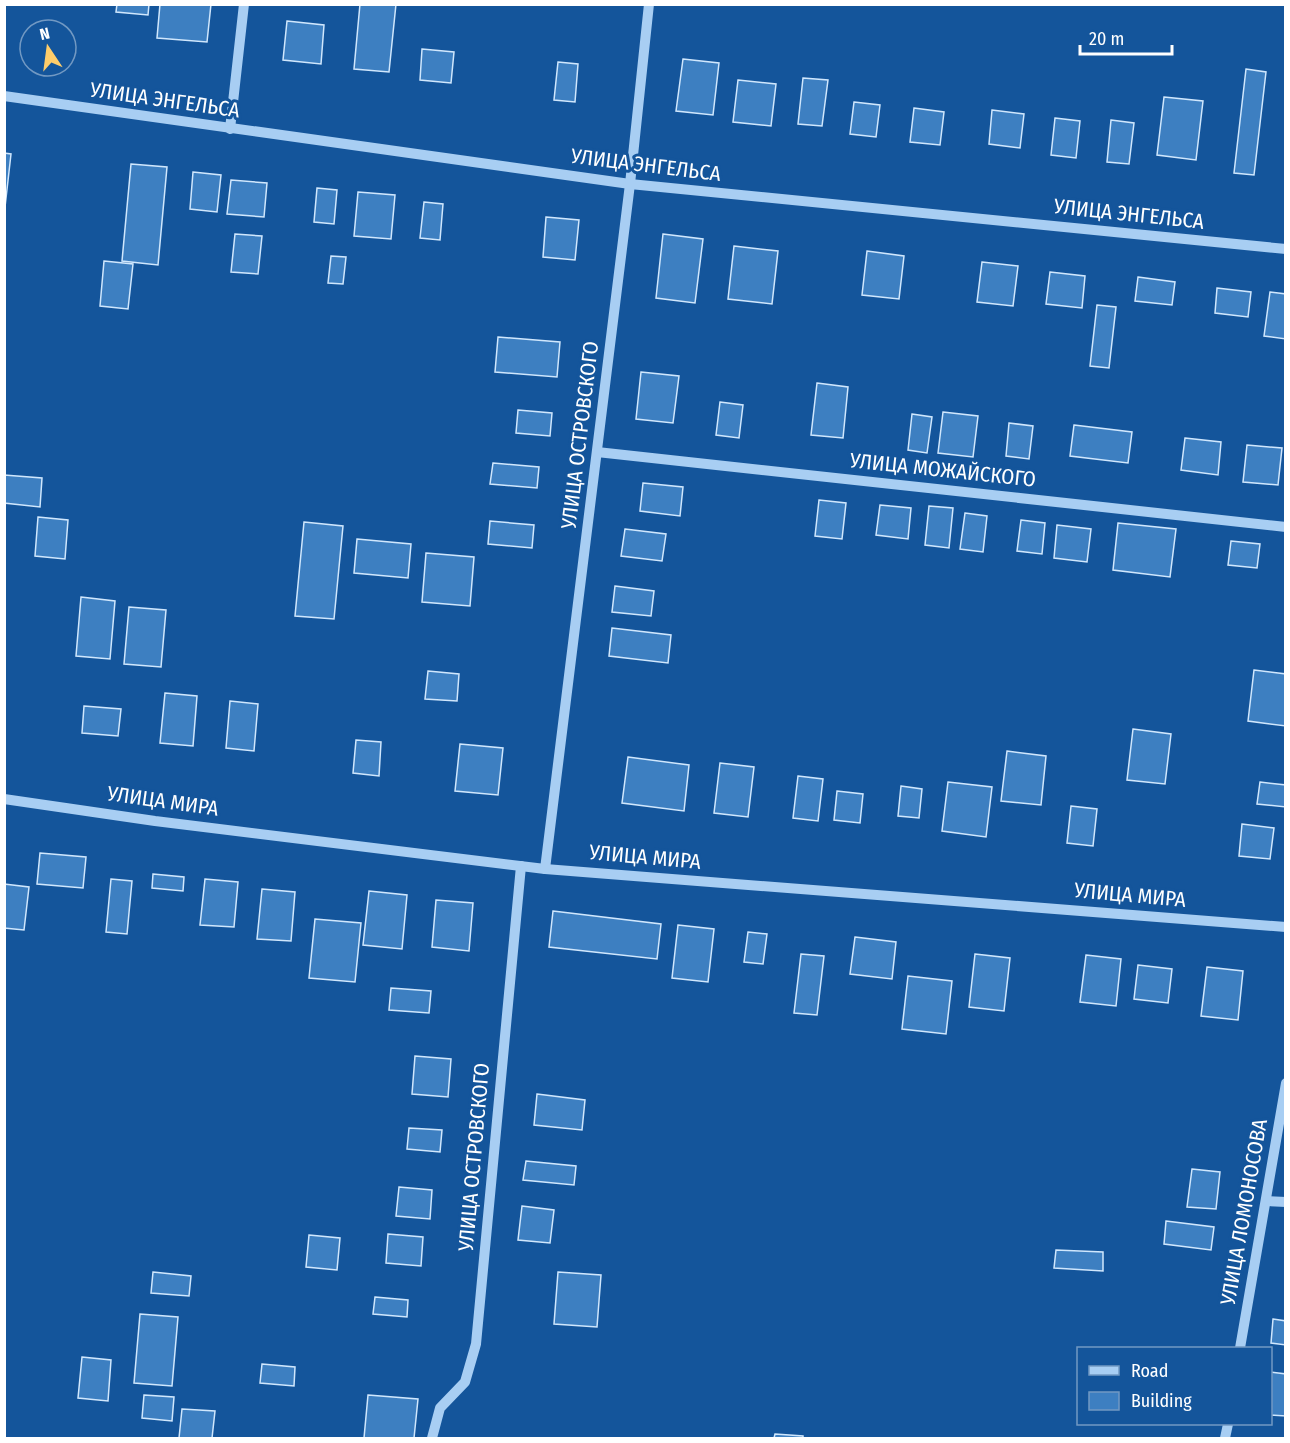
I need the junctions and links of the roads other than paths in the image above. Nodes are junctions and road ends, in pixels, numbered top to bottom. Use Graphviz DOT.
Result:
graph roads {
  1 [pos="244,4"];
  2 [pos="649,4"];
  3 [pos="4,96"];
  4 [pos="230,129"];
  5 [pos="630,184"];
  6 [pos="1286,249"];
  7 [pos="597,452"];
  8 [pos="1286,526"];
  9 [pos="4,799"];
  10 [pos="522,866"];
  11 [pos="545,869"];
  12 [pos="1286,927"];
  13 [pos="1286,1083"];
  14 [pos="1266,1201"];
  15 [pos="1286,1202"];
  16 [pos="1240,1347"];
  17 [pos="432,1438"];
  1 -- 4 [label="street"];
  2 -- 5 [label="street, УЛИЦА ОСТРОВСКОГО"];
  3 -- 4 [label="street, УЛИЦА ЭНГЕЛЬСА"];
  4 -- 5 [label="street, УЛИЦА ЭНГЕЛЬСА"];
  5 -- 6 [label="street, УЛИЦА ЭНГЕЛЬСА"];
  5 -- 7 [label="street, УЛИЦА ОСТРОВСКОГО"];
  7 -- 8 [label="street, УЛИЦА МОЖАЙСКОГО"];
  7 -- 11 [label="street, УЛИЦА ОСТРОВСКОГО"];
  9 -- 10 [label="street, УЛИЦА МИРА"];
  10 -- 11 [label="street, УЛИЦА МИРА"];
  10 -- 17 [label="street, УЛИЦА ОСТРОВСКОГО"];
  11 -- 12 [label="street, УЛИЦА МИРА"];
  13 -- 14 [label="street, УЛИЦА ЛОМОНОСОВА"];
  14 -- 15 [label="street"];
  14 -- 16 [label="street, УЛИЦА ЛОМОНОСОВА"];
}
